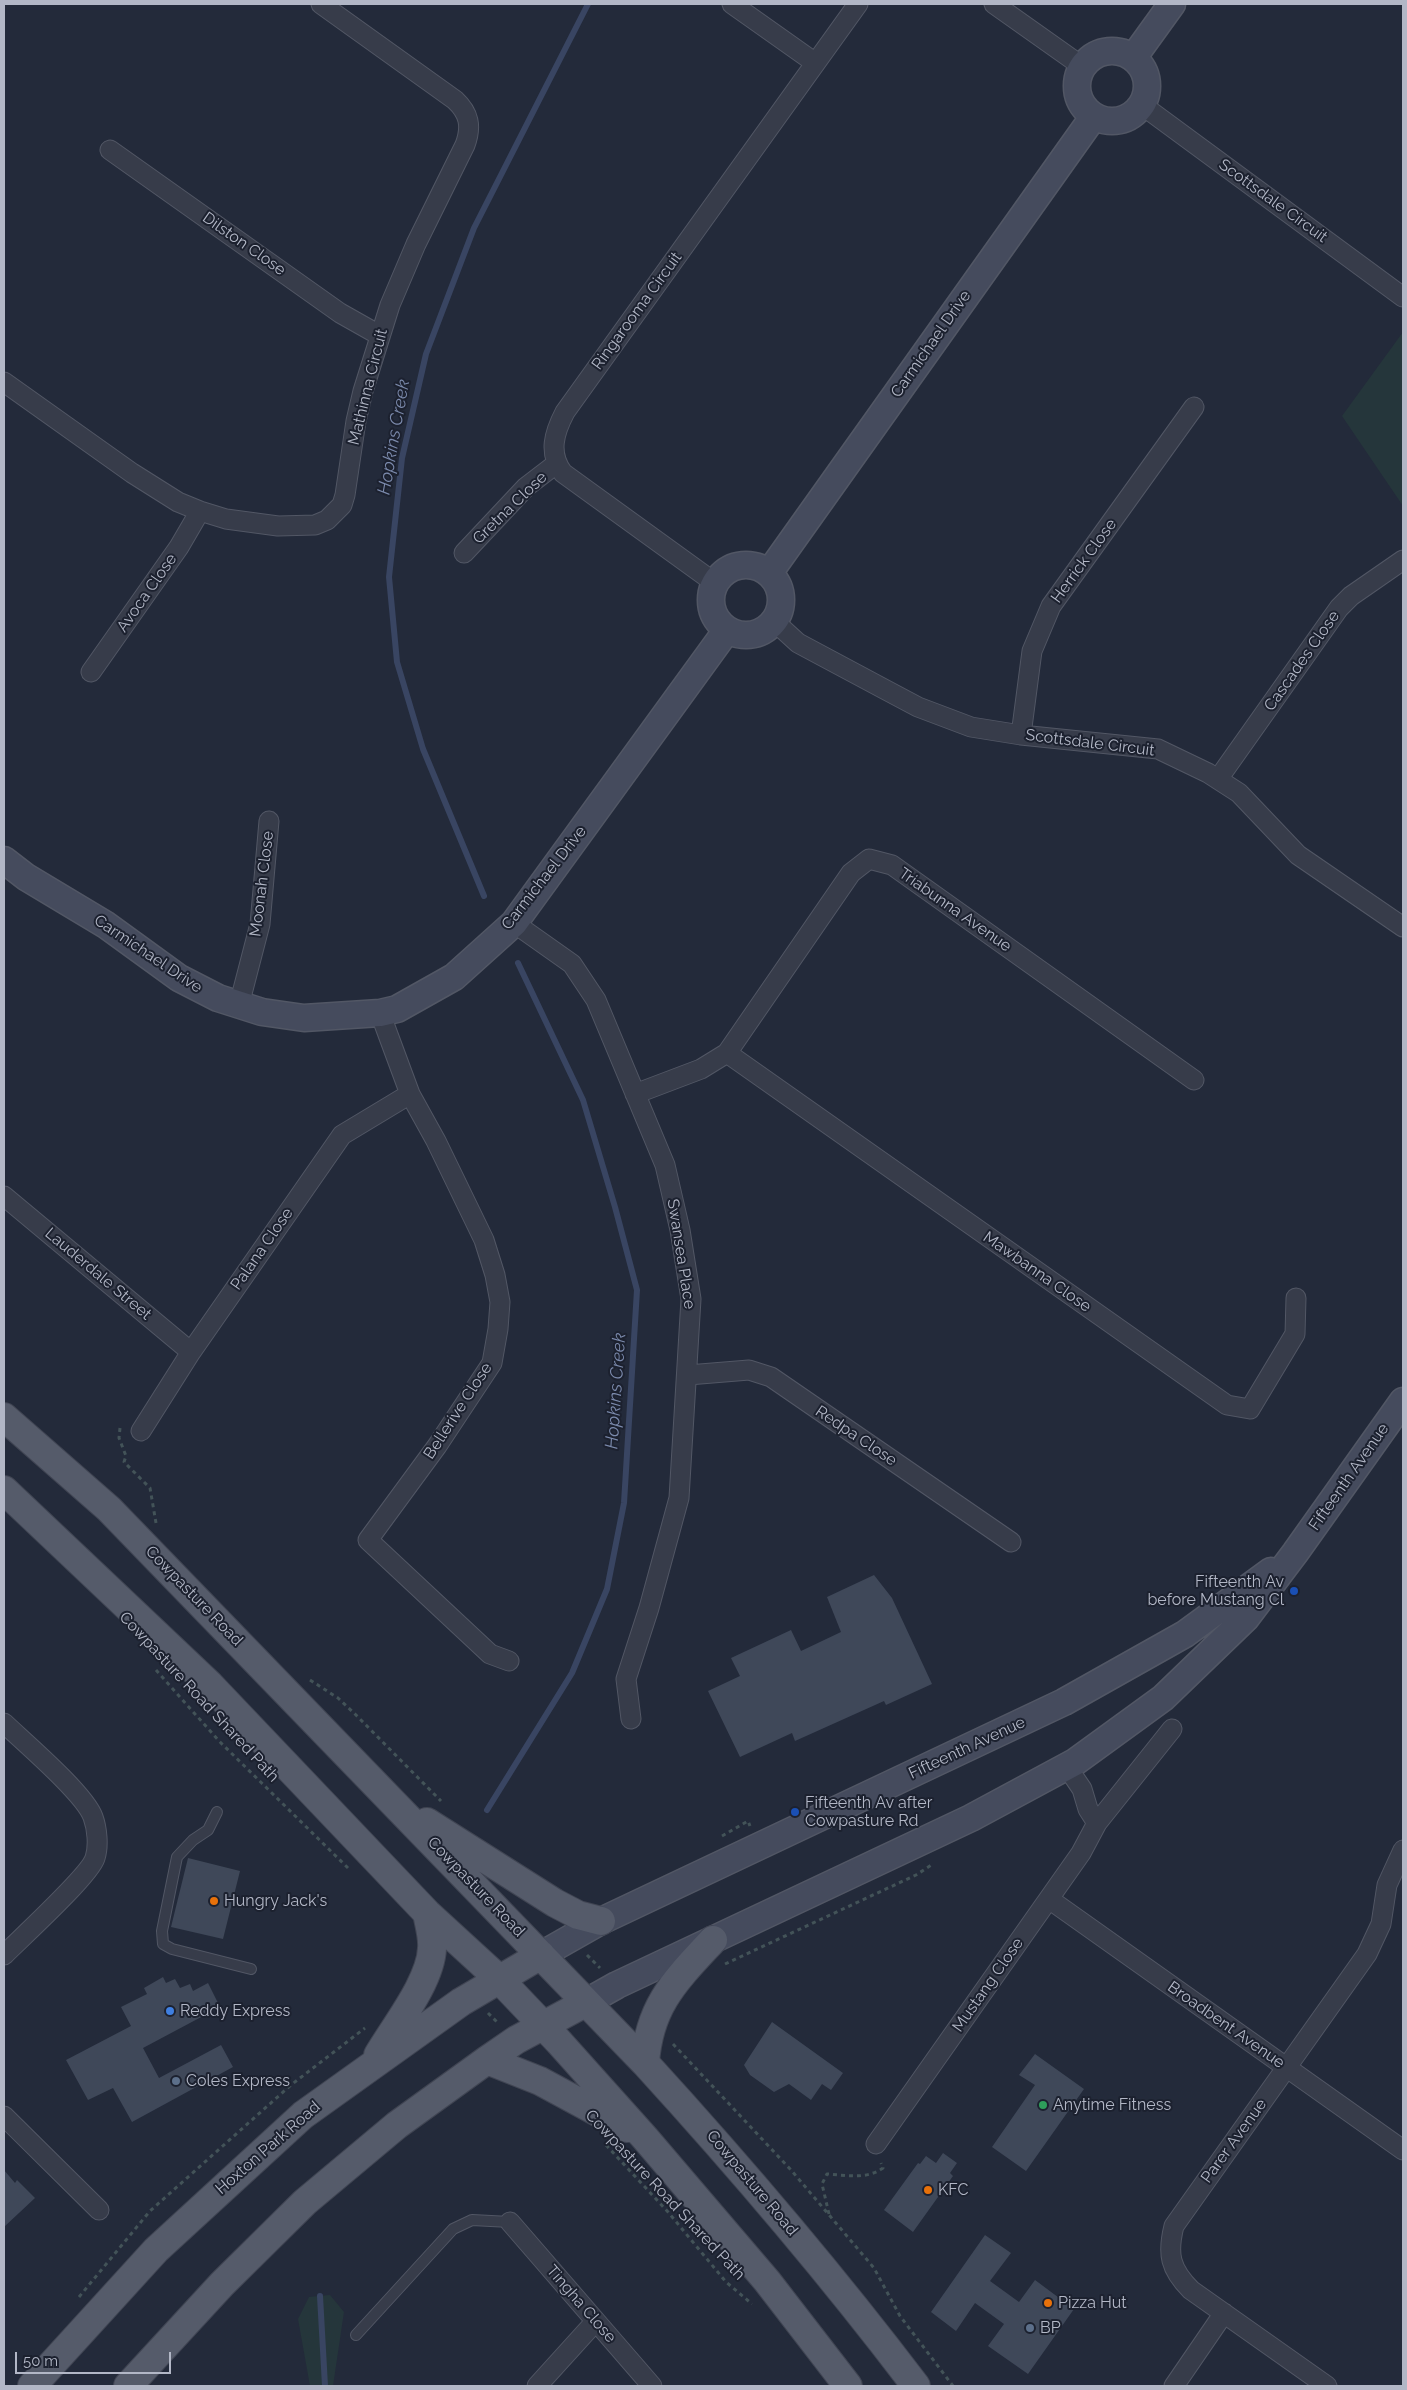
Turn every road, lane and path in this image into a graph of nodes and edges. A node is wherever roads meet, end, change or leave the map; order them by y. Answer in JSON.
{"nodes":[{"id":1,"x":320,"y":4,"type":"edge"},
{"id":2,"x":732,"y":4,"type":"edge"},
{"id":3,"x":858,"y":4,"type":"edge"},
{"id":4,"x":994,"y":4,"type":"edge"},
{"id":5,"x":1172,"y":4,"type":"edge"},
{"id":6,"x":1133,"y":58,"type":"junction"},
{"id":7,"x":814,"y":62,"type":"junction"},
{"id":8,"x":1083,"y":67,"type":"junction"},
{"id":9,"x":1142,"y":105,"type":"junction"},
{"id":10,"x":1094,"y":116,"type":"junction"},
{"id":11,"x":110,"y":150,"type":"dead end"},
{"id":12,"x":1403,"y":297,"type":"edge"},
{"id":13,"x":379,"y":335,"type":"junction"},
{"id":14,"x":4,"y":382,"type":"edge"},
{"id":15,"x":1194,"y":406,"type":"dead end"},
{"id":16,"x":556,"y":464,"type":"junction"},
{"id":17,"x":200,"y":511,"type":"junction"},
{"id":18,"x":464,"y":553,"type":"dead end"},
{"id":19,"x":1403,"y":560,"type":"edge"},
{"id":20,"x":769,"y":573,"type":"junction"},
{"id":21,"x":715,"y":583,"type":"junction"},
{"id":22,"x":775,"y":622,"type":"junction"},
{"id":23,"x":727,"y":630,"type":"junction"},
{"id":24,"x":91,"y":672,"type":"dead end"},
{"id":25,"x":1021,"y":735,"type":"junction"},
{"id":26,"x":1218,"y":779,"type":"junction"},
{"id":27,"x":269,"y":821,"type":"dead end"},
{"id":28,"x":4,"y":860,"type":"edge"},
{"id":29,"x":514,"y":922,"type":"junction"},
{"id":30,"x":1403,"y":927,"type":"edge"},
{"id":31,"x":239,"y":1005,"type":"junction"},
{"id":32,"x":380,"y":1014,"type":"junction"},
{"id":33,"x":727,"y":1053,"type":"junction"},
{"id":34,"x":1194,"y":1080,"type":"dead end"},
{"id":35,"x":410,"y":1094,"type":"junction"},
{"id":36,"x":636,"y":1094,"type":"junction"},
{"id":37,"x":4,"y":1196,"type":"edge"},
{"id":38,"x":1296,"y":1298,"type":"dead end"},
{"id":39,"x":191,"y":1352,"type":"junction"},
{"id":40,"x":688,"y":1375,"type":"junction"},
{"id":41,"x":1403,"y":1401,"type":"edge"},
{"id":42,"x":4,"y":1417,"type":"edge"},
{"id":43,"x":141,"y":1431,"type":"joint"},
{"id":44,"x":4,"y":1490,"type":"edge"},
{"id":45,"x":150,"y":1524,"type":"dead end"},
{"id":46,"x":1011,"y":1542,"type":"dead end"},
{"id":47,"x":1295,"y":1553,"type":"junction"},
{"id":48,"x":508,"y":1661,"type":"dead end"},
{"id":49,"x":156,"y":1669,"type":"dead end"},
{"id":50,"x":307,"y":1677,"type":"dead end"},
{"id":51,"x":631,"y":1719,"type":"dead end"},
{"id":52,"x":4,"y":1723,"type":"edge"},
{"id":53,"x":1172,"y":1729,"type":"dead end"},
{"id":54,"x":1066,"y":1767,"type":"junction"},
{"id":55,"x":386,"y":1795,"type":"junction"},
{"id":56,"x":447,"y":1808,"type":"dead end"},
{"id":57,"x":217,"y":1812,"type":"dead end"},
{"id":58,"x":1097,"y":1823,"type":"junction"},
{"id":59,"x":1403,"y":1850,"type":"edge"},
{"id":60,"x":350,"y":1869,"type":"dead end"},
{"id":61,"x":1049,"y":1900,"type":"junction"},
{"id":62,"x":428,"y":1913,"type":"junction"},
{"id":63,"x":601,"y":1921,"type":"junction"},
{"id":64,"x":713,"y":1940,"type":"junction"},
{"id":65,"x":4,"y":1955,"type":"edge"},
{"id":66,"x":541,"y":1955,"type":"junction"},
{"id":67,"x":251,"y":1969,"type":"dead end"},
{"id":68,"x":499,"y":1979,"type":"junction"},
{"id":69,"x":471,"y":1996,"type":"junction"},
{"id":70,"x":585,"y":2002,"type":"junction"},
{"id":71,"x":543,"y":2025,"type":"junction"},
{"id":72,"x":669,"y":2039,"type":"dead end"},
{"id":73,"x":516,"y":2040,"type":"junction"},
{"id":74,"x":487,"y":2060,"type":"junction"},
{"id":75,"x":645,"y":2062,"type":"junction"},
{"id":76,"x":372,"y":2065,"type":"junction"},
{"id":77,"x":1287,"y":2068,"type":"junction"},
{"id":78,"x":4,"y":2116,"type":"edge"},
{"id":79,"x":645,"y":2138,"type":"junction"},
{"id":80,"x":604,"y":2142,"type":"dead end"},
{"id":81,"x":876,"y":2144,"type":"joint"},
{"id":82,"x":1403,"y":2150,"type":"edge"},
{"id":83,"x":98,"y":2210,"type":"dead end"},
{"id":84,"x":829,"y":2215,"type":"junction"},
{"id":85,"x":510,"y":2222,"type":"joint"},
{"id":86,"x":756,"y":2307,"type":"dead end"},
{"id":87,"x":1224,"y":2313,"type":"junction"},
{"id":88,"x":595,"y":2322,"type":"junction"},
{"id":89,"x":356,"y":2335,"type":"dead end"},
{"id":90,"x":32,"y":2386,"type":"edge"},
{"id":91,"x":128,"y":2386,"type":"edge"},
{"id":92,"x":537,"y":2386,"type":"edge"},
{"id":93,"x":652,"y":2386,"type":"edge"},
{"id":94,"x":848,"y":2386,"type":"edge"},
{"id":95,"x":916,"y":2386,"type":"edge"},
{"id":96,"x":953,"y":2386,"type":"edge"},
{"id":97,"x":1174,"y":2386,"type":"edge"},
{"id":98,"x":1326,"y":2386,"type":"edge"}],
"edges":[{"from":1,"to":13,"type":"street","name":"Mathinna Circuit"},
{"from":2,"to":7,"type":"street"},
{"from":3,"to":7,"type":"street","name":"Ringarooma Circuit"},
{"from":4,"to":8,"type":"street"},
{"from":5,"to":6,"type":"street"},
{"from":6,"to":8,"type":"street"},
{"from":6,"to":9,"type":"street"},
{"from":7,"to":16,"type":"street","name":"Ringarooma Circuit"},
{"from":8,"to":10,"type":"street"},
{"from":9,"to":10,"type":"street"},
{"from":9,"to":12,"type":"street","name":"Scottsdale Circuit"},
{"from":10,"to":20,"type":"street","name":"Carmichael Drive"},
{"from":11,"to":13,"type":"street","name":"Dilston Close"},
{"from":13,"to":17,"type":"street","name":"Mathinna Circuit"},
{"from":14,"to":17,"type":"street","name":"Mathinna Circuit"},
{"from":15,"to":25,"type":"street","name":"Herrick Close"},
{"from":16,"to":18,"type":"street","name":"Gretna Close"},
{"from":16,"to":21,"type":"street"},
{"from":17,"to":24,"type":"street","name":"Avoca Close"},
{"from":19,"to":26,"type":"street","name":"Cascades Close"},
{"from":20,"to":21,"type":"street"},
{"from":20,"to":22,"type":"street"},
{"from":21,"to":23,"type":"street"},
{"from":22,"to":23,"type":"street"},
{"from":22,"to":25,"type":"street","name":"Scottsdale Circuit"},
{"from":23,"to":29,"type":"street","name":"Carmichael Drive"},
{"from":25,"to":26,"type":"street","name":"Scottsdale Circuit"},
{"from":26,"to":30,"type":"street","name":"Scottsdale Circuit"},
{"from":27,"to":31,"type":"street","name":"Moonah Close"},
{"from":28,"to":31,"type":"street","name":"Carmichael Drive"},
{"from":29,"to":32,"type":"street","name":"Carmichael Drive"},
{"from":29,"to":36,"type":"street","name":"Swansea Place"},
{"from":31,"to":32,"type":"street","name":"Carmichael Drive"},
{"from":32,"to":35,"type":"street","name":"Bellerive Close"},
{"from":33,"to":34,"type":"street","name":"Triabunna Avenue"},
{"from":33,"to":36,"type":"street","name":"Triabunna Avenue"},
{"from":33,"to":38,"type":"street","name":"Mawbanna Close"},
{"from":35,"to":39,"type":"street","name":"Palana Close"},
{"from":35,"to":48,"type":"street","name":"Bellerive Close"},
{"from":36,"to":40,"type":"street","name":"Swansea Place"},
{"from":37,"to":39,"type":"street","name":"Lauderdale Street"},
{"from":39,"to":43,"type":"street","name":"Palana Close"},
{"from":40,"to":46,"type":"street","name":"Redpa Close"},
{"from":40,"to":51,"type":"street","name":"Swansea Place"},
{"from":41,"to":47,"type":"street","name":"Fifteenth Avenue"},
{"from":42,"to":55,"type":"main road","name":"Cowpasture Road"},
{"from":43,"to":45,"type":"path"},
{"from":44,"to":62,"type":"main road"},
{"from":47,"to":54,"type":"street","name":"Fifteenth Avenue"},
{"from":47,"to":63,"type":"street","name":"Fifteenth Avenue"},
{"from":49,"to":60,"type":"path","name":"Cowpasture Road Shared Path"},
{"from":50,"to":56,"type":"path"},
{"from":52,"to":65,"type":"street"},
{"from":53,"to":58,"type":"street","name":"Mustang Close"},
{"from":54,"to":58,"type":"street"},
{"from":54,"to":64,"type":"street","name":"Fifteenth Avenue"},
{"from":55,"to":63,"type":"main road"},
{"from":55,"to":66,"type":"main road","name":"Cowpasture Road"},
{"from":57,"to":67,"type":"lane"},
{"from":58,"to":61,"type":"street","name":"Mustang Close"},
{"from":59,"to":77,"type":"street","name":"Parer Avenue"},
{"from":61,"to":77,"type":"street","name":"Broadbent Avenue"},
{"from":61,"to":81,"type":"street","name":"Mustang Close"},
{"from":62,"to":68,"type":"main road"},
{"from":62,"to":76,"type":"main road"},
{"from":63,"to":66,"type":"street","name":"Fifteenth Avenue"},
{"from":64,"to":70,"type":"street","name":"Fifteenth Avenue"},
{"from":64,"to":75,"type":"main road"},
{"from":66,"to":68,"type":"main road","name":"Hoxton Park Road"},
{"from":66,"to":70,"type":"main road","name":"Cowpasture Road"},
{"from":68,"to":69,"type":"main road","name":"Hoxton Park Road"},
{"from":68,"to":71,"type":"main road"},
{"from":69,"to":73,"type":"path"},
{"from":69,"to":76,"type":"main road","name":"Hoxton Park Road"},
{"from":70,"to":71,"type":"main road"},
{"from":70,"to":75,"type":"main road","name":"Cowpasture Road"},
{"from":71,"to":73,"type":"main road"},
{"from":71,"to":79,"type":"main road"},
{"from":72,"to":84,"type":"path"},
{"from":73,"to":74,"type":"main road"},
{"from":74,"to":79,"type":"main road"},
{"from":74,"to":91,"type":"main road"},
{"from":75,"to":95,"type":"main road","name":"Cowpasture Road"},
{"from":76,"to":90,"type":"main road","name":"Hoxton Park Road"},
{"from":77,"to":82,"type":"street","name":"Broadbent Avenue"},
{"from":77,"to":87,"type":"street","name":"Parer Avenue"},
{"from":78,"to":83,"type":"street"},
{"from":79,"to":94,"type":"main road"},
{"from":80,"to":86,"type":"path","name":"Cowpasture Road Shared Path"},
{"from":81,"to":84,"type":"path"},
{"from":84,"to":96,"type":"path"},
{"from":85,"to":88,"type":"street","name":"Tingha Close"},
{"from":85,"to":89,"type":"lane"},
{"from":87,"to":97,"type":"street"},
{"from":87,"to":98,"type":"street","name":"Parer Avenue"},
{"from":88,"to":92,"type":"street"},
{"from":88,"to":93,"type":"street","name":"Tingha Close"}]}
